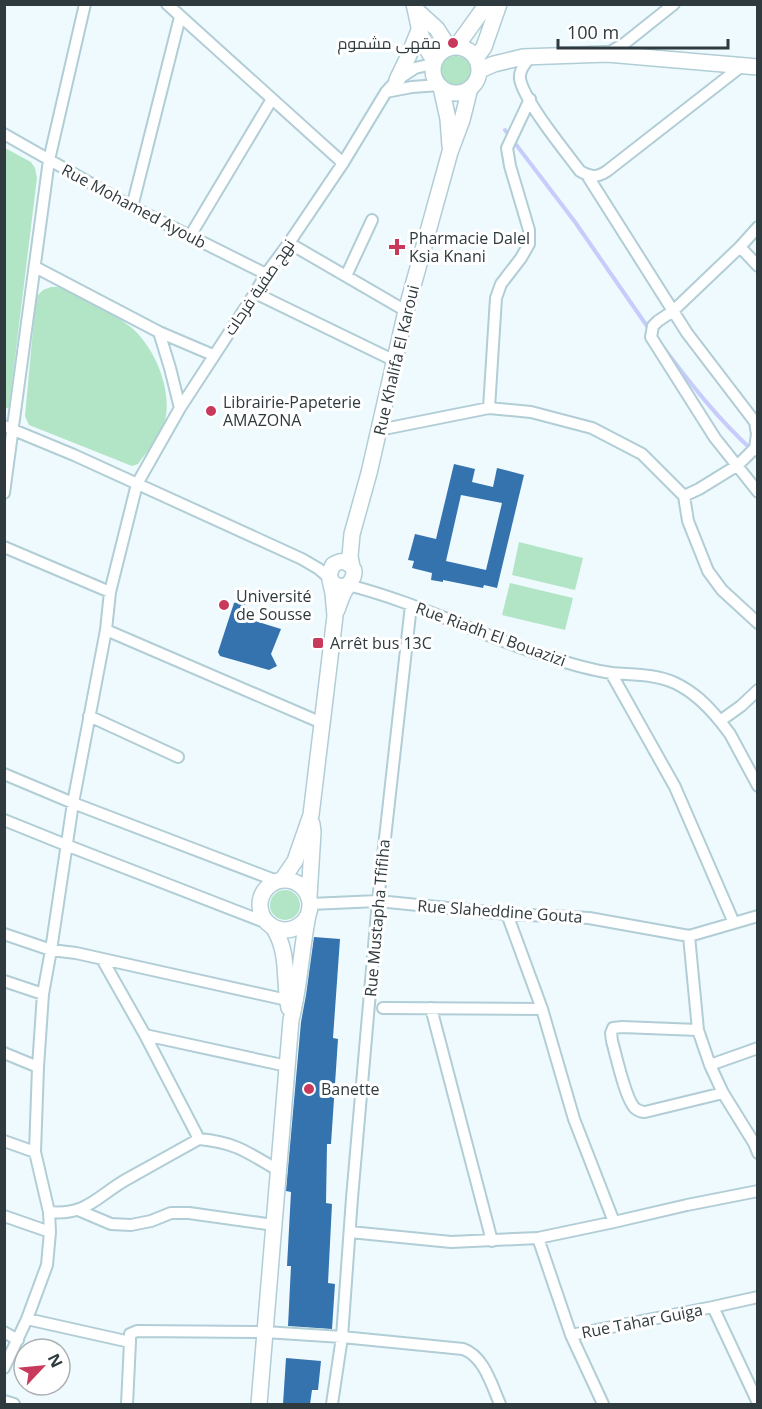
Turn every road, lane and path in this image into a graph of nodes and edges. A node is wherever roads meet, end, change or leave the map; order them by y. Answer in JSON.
{"nodes":[{"id":1,"x":85,"y":4,"type":"edge"},
{"id":2,"x":167,"y":4,"type":"edge"},
{"id":3,"x":487,"y":4,"type":"edge"},
{"id":4,"x":499,"y":4,"type":"edge"},
{"id":5,"x":674,"y":4,"type":"edge"},
{"id":6,"x":414,"y":7,"type":"edge"},
{"id":7,"x":180,"y":17,"type":"junction"},
{"id":8,"x":419,"y":30,"type":"junction"},
{"id":9,"x":453,"y":47,"type":"junction"},
{"id":10,"x":607,"y":54,"type":"junction"},
{"id":11,"x":526,"y":57,"type":"junction"},
{"id":12,"x":434,"y":63,"type":"junction"},
{"id":13,"x":478,"y":63,"type":"junction"},
{"id":14,"x":750,"y":66,"type":"edge"},
{"id":15,"x":397,"y":80,"type":"junction"},
{"id":16,"x":440,"y":86,"type":"junction"},
{"id":17,"x":470,"y":88,"type":"junction"},
{"id":18,"x":386,"y":92,"type":"junction"},
{"id":19,"x":272,"y":99,"type":"junction"},
{"id":20,"x":530,"y":99,"type":"junction"},
{"id":21,"x":4,"y":134,"type":"edge"},
{"id":22,"x":450,"y":152,"type":"junction"},
{"id":23,"x":49,"y":160,"type":"junction"},
{"id":24,"x":343,"y":163,"type":"junction"},
{"id":25,"x":587,"y":175,"type":"junction"},
{"id":26,"x":132,"y":207,"type":"junction"},
{"id":27,"x":372,"y":220,"type":"dead end"},
{"id":28,"x":758,"y":227,"type":"edge"},
{"id":29,"x":190,"y":236,"type":"junction"},
{"id":30,"x":289,"y":243,"type":"junction"},
{"id":31,"x":740,"y":247,"type":"junction"},
{"id":32,"x":758,"y":266,"type":"edge"},
{"id":33,"x":34,"y":267,"type":"junction"},
{"id":34,"x":266,"y":274,"type":"junction"},
{"id":35,"x":346,"y":276,"type":"junction"},
{"id":36,"x":255,"y":293,"type":"junction"},
{"id":37,"x":673,"y":311,"type":"junction"},
{"id":38,"x":406,"y":312,"type":"junction"},
{"id":39,"x":159,"y":332,"type":"junction"},
{"id":40,"x":213,"y":355,"type":"junction"},
{"id":41,"x":395,"y":361,"type":"junction"},
{"id":42,"x":180,"y":408,"type":"junction"},
{"id":43,"x":489,"y":408,"type":"junction"},
{"id":44,"x":9,"y":428,"type":"edge"},
{"id":45,"x":380,"y":430,"type":"junction"},
{"id":46,"x":756,"y":450,"type":"edge"},
{"id":47,"x":738,"y":465,"type":"junction"},
{"id":48,"x":137,"y":484,"type":"junction"},
{"id":49,"x":758,"y":492,"type":"edge"},
{"id":50,"x":4,"y":493,"type":"edge"},
{"id":51,"x":684,"y":496,"type":"junction"},
{"id":52,"x":352,"y":534,"type":"junction"},
{"id":53,"x":4,"y":547,"type":"edge"},
{"id":54,"x":353,"y":569,"type":"junction"},
{"id":55,"x":331,"y":574,"type":"junction"},
{"id":56,"x":348,"y":585,"type":"junction"},
{"id":57,"x":110,"y":592,"type":"junction"},
{"id":58,"x":378,"y":593,"type":"junction"},
{"id":59,"x":411,"y":604,"type":"junction"},
{"id":60,"x":335,"y":616,"type":"junction"},
{"id":61,"x":758,"y":623,"type":"edge"},
{"id":62,"x":106,"y":630,"type":"junction"},
{"id":63,"x":611,"y":673,"type":"junction"},
{"id":64,"x":758,"y":690,"type":"edge"},
{"id":65,"x":89,"y":716,"type":"junction"},
{"id":66,"x":720,"y":721,"type":"junction"},
{"id":67,"x":322,"y":723,"type":"junction"},
{"id":68,"x":178,"y":757,"type":"dead end"},
{"id":69,"x":4,"y":774,"type":"edge"},
{"id":70,"x":758,"y":786,"type":"edge"},
{"id":71,"x":73,"y":803,"type":"junction"},
{"id":72,"x":311,"y":815,"type":"junction"},
{"id":73,"x":4,"y":820,"type":"edge"},
{"id":74,"x":66,"y":845,"type":"junction"},
{"id":75,"x":280,"y":880,"type":"junction"},
{"id":76,"x":378,"y":901,"type":"junction"},
{"id":77,"x":309,"y":905,"type":"junction"},
{"id":78,"x":507,"y":914,"type":"junction"},
{"id":79,"x":758,"y":916,"type":"edge"},
{"id":80,"x":734,"y":924,"type":"junction"},
{"id":81,"x":270,"y":925,"type":"junction"},
{"id":82,"x":4,"y":934,"type":"edge"},
{"id":83,"x":689,"y":936,"type":"junction"},
{"id":84,"x":51,"y":950,"type":"junction"},
{"id":85,"x":102,"y":959,"type":"junction"},
{"id":86,"x":4,"y":981,"type":"edge"},
{"id":87,"x":43,"y":994,"type":"junction"},
{"id":88,"x":287,"y":1000,"type":"junction"},
{"id":89,"x":383,"y":1008,"type":"dead end"},
{"id":90,"x":431,"y":1008,"type":"junction"},
{"id":91,"x":542,"y":1010,"type":"junction"},
{"id":92,"x":291,"y":1020,"type":"junction"},
{"id":93,"x":698,"y":1030,"type":"junction"},
{"id":94,"x":145,"y":1035,"type":"junction"},
{"id":95,"x":758,"y":1048,"type":"edge"},
{"id":96,"x":4,"y":1053,"type":"edge"},
{"id":97,"x":710,"y":1065,"type":"junction"},
{"id":98,"x":287,"y":1066,"type":"junction"},
{"id":99,"x":38,"y":1067,"type":"junction"},
{"id":100,"x":723,"y":1093,"type":"junction"},
{"id":101,"x":199,"y":1139,"type":"junction"},
{"id":102,"x":4,"y":1141,"type":"edge"},
{"id":103,"x":756,"y":1145,"type":"edge"},
{"id":104,"x":35,"y":1152,"type":"junction"},
{"id":105,"x":279,"y":1172,"type":"junction"},
{"id":106,"x":758,"y":1191,"type":"edge"},
{"id":107,"x":78,"y":1210,"type":"junction"},
{"id":108,"x":50,"y":1212,"type":"junction"},
{"id":109,"x":4,"y":1216,"type":"edge"},
{"id":110,"x":614,"y":1222,"type":"junction"},
{"id":111,"x":274,"y":1225,"type":"junction"},
{"id":112,"x":51,"y":1232,"type":"junction"},
{"id":113,"x":350,"y":1232,"type":"junction"},
{"id":114,"x":538,"y":1238,"type":"junction"},
{"id":115,"x":492,"y":1241,"type":"junction"},
{"id":116,"x":758,"y":1297,"type":"edge"},
{"id":117,"x":713,"y":1307,"type":"junction"},
{"id":118,"x":27,"y":1319,"type":"junction"},
{"id":119,"x":265,"y":1332,"type":"junction"},
{"id":120,"x":571,"y":1335,"type":"junction"},
{"id":121,"x":342,"y":1336,"type":"junction"},
{"id":122,"x":19,"y":1337,"type":"edge"},
{"id":123,"x":130,"y":1342,"type":"junction"},
{"id":124,"x":12,"y":1352,"type":"edge"},
{"id":125,"x":4,"y":1368,"type":"edge"},
{"id":126,"x":4,"y":1401,"type":"edge"},
{"id":127,"x":758,"y":1403,"type":"edge"},
{"id":128,"x":14,"y":1404,"type":"edge"},
{"id":129,"x":127,"y":1404,"type":"edge"},
{"id":130,"x":259,"y":1404,"type":"edge"},
{"id":131,"x":332,"y":1404,"type":"edge"},
{"id":132,"x":500,"y":1404,"type":"edge"},
{"id":133,"x":603,"y":1404,"type":"edge"}],
"edges":[{"from":1,"to":23,"type":"street"},
{"from":2,"to":7,"type":"street"},
{"from":3,"to":9,"type":"main road"},
{"from":4,"to":13,"type":"main road"},
{"from":5,"to":10,"type":"street"},
{"from":6,"to":8,"type":"main road"},
{"from":6,"to":9,"type":"main road"},
{"from":7,"to":19,"type":"street"},
{"from":7,"to":26,"type":"street"},
{"from":8,"to":12,"type":"main road"},
{"from":8,"to":15,"type":"main road"},
{"from":9,"to":12,"type":"main road"},
{"from":9,"to":13,"type":"main road"},
{"from":10,"to":11,"type":"main road"},
{"from":10,"to":14,"type":"main road"},
{"from":11,"to":13,"type":"main road"},
{"from":11,"to":20,"type":"street"},
{"from":12,"to":15,"type":"street","name":"نهج صفية فرحات"},
{"from":12,"to":16,"type":"main road"},
{"from":13,"to":17,"type":"main road"},
{"from":14,"to":25,"type":"street"},
{"from":15,"to":18,"type":"street","name":"نهج صفية فرحات"},
{"from":16,"to":17,"type":"main road"},
{"from":16,"to":18,"type":"street"},
{"from":16,"to":22,"type":"main road","name":"Rue Khalifa El Karoui"},
{"from":17,"to":22,"type":"main road","name":"Rue Khalifa El Karoui"},
{"from":18,"to":24,"type":"street","name":"نهج صفية فرحات"},
{"from":19,"to":24,"type":"street"},
{"from":19,"to":29,"type":"street"},
{"from":20,"to":25,"type":"street"},
{"from":20,"to":43,"type":"street"},
{"from":21,"to":23,"type":"street","name":"Rue Mohamed Ayoub"},
{"from":22,"to":38,"type":"main road","name":"Rue Khalifa El Karoui"},
{"from":23,"to":26,"type":"street","name":"Rue Mohamed Ayoub"},
{"from":23,"to":33,"type":"street"},
{"from":24,"to":30,"type":"street","name":"نهج صفية فرحات"},
{"from":25,"to":37,"type":"street"},
{"from":26,"to":29,"type":"street","name":"Rue Mohamed Ayoub"},
{"from":27,"to":35,"type":"street"},
{"from":28,"to":31,"type":"street"},
{"from":29,"to":34,"type":"street","name":"Rue Mohamed Ayoub"},
{"from":30,"to":34,"type":"street","name":"نهج صفية فرحات"},
{"from":30,"to":35,"type":"street"},
{"from":31,"to":32,"type":"street"},
{"from":31,"to":37,"type":"street"},
{"from":33,"to":39,"type":"street"},
{"from":33,"to":44,"type":"street"},
{"from":34,"to":36,"type":"street","name":"نهج صفية فرحات"},
{"from":35,"to":38,"type":"street"},
{"from":36,"to":40,"type":"street","name":"نهج صفية فرحات"},
{"from":36,"to":41,"type":"street"},
{"from":37,"to":46,"type":"street"},
{"from":37,"to":47,"type":"street"},
{"from":38,"to":41,"type":"main road","name":"Rue Khalifa El Karoui"},
{"from":39,"to":40,"type":"street"},
{"from":39,"to":42,"type":"street"},
{"from":40,"to":42,"type":"street","name":"نهج صفية فرحات"},
{"from":41,"to":45,"type":"main road","name":"Rue Khalifa El Karoui"},
{"from":42,"to":48,"type":"street","name":"نهج صفية فرحات"},
{"from":43,"to":45,"type":"street"},
{"from":43,"to":51,"type":"street"},
{"from":44,"to":48,"type":"street"},
{"from":44,"to":50,"type":"street"},
{"from":45,"to":52,"type":"main road","name":"Rue Khalifa El Karoui"},
{"from":46,"to":47,"type":"street"},
{"from":47,"to":49,"type":"street"},
{"from":47,"to":51,"type":"street"},
{"from":48,"to":55,"type":"street"},
{"from":48,"to":57,"type":"street","name":"نهج صفية فرحات"},
{"from":51,"to":61,"type":"street"},
{"from":52,"to":54,"type":"main road","name":"Rue Khalifa El Karoui"},
{"from":52,"to":55,"type":"main road","name":"Rue Khalifa El Karoui"},
{"from":53,"to":57,"type":"street"},
{"from":54,"to":55,"type":"main road"},
{"from":54,"to":56,"type":"main road"},
{"from":54,"to":58,"type":"street","name":"Rue Riadh El Bouazizi"},
{"from":55,"to":56,"type":"main road"},
{"from":55,"to":60,"type":"main road"},
{"from":56,"to":58,"type":"street","name":"Rue Riadh El Bouazizi"},
{"from":56,"to":60,"type":"main road"},
{"from":57,"to":62,"type":"street","name":"نهج صفية فرحات"},
{"from":58,"to":59,"type":"street","name":"Rue Riadh El Bouazizi"},
{"from":59,"to":63,"type":"street","name":"Rue Riadh El Bouazizi"},
{"from":59,"to":76,"type":"street","name":"Rue Mustapha Tfifiha"},
{"from":60,"to":67,"type":"main road"},
{"from":62,"to":65,"type":"street","name":"نهج صفية فرحات"},
{"from":62,"to":67,"type":"street"},
{"from":63,"to":66,"type":"street","name":"Rue Riadh El Bouazizi"},
{"from":63,"to":80,"type":"street"},
{"from":64,"to":66,"type":"street"},
{"from":65,"to":68,"type":"street"},
{"from":65,"to":71,"type":"street","name":"نهج صفية فرحات"},
{"from":66,"to":70,"type":"street","name":"Rue Riadh El Bouazizi"},
{"from":67,"to":72,"type":"main road"},
{"from":69,"to":71,"type":"street"},
{"from":71,"to":74,"type":"street","name":"نهج صفية فرحات"},
{"from":71,"to":75,"type":"street"},
{"from":72,"to":75,"type":"main road"},
{"from":72,"to":77,"type":"main road"},
{"from":73,"to":74,"type":"street"},
{"from":74,"to":81,"type":"street"},
{"from":74,"to":84,"type":"street","name":"نهج صفية فرحات"},
{"from":75,"to":77,"type":"main road"},
{"from":75,"to":81,"type":"main road"},
{"from":76,"to":77,"type":"street","name":"Rue Slaheddine Gouta"},
{"from":76,"to":78,"type":"street","name":"Rue Slaheddine Gouta"},
{"from":76,"to":113,"type":"street","name":"Rue Mustapha Tfifiha"},
{"from":77,"to":81,"type":"main road"},
{"from":77,"to":92,"type":"main road"},
{"from":78,"to":83,"type":"street","name":"Rue Slaheddine Gouta"},
{"from":78,"to":91,"type":"street"},
{"from":79,"to":80,"type":"street"},
{"from":80,"to":83,"type":"street"},
{"from":81,"to":88,"type":"main road"},
{"from":82,"to":84,"type":"street"},
{"from":83,"to":93,"type":"street"},
{"from":84,"to":85,"type":"street"},
{"from":84,"to":87,"type":"street","name":"نهج صفية فرحات"},
{"from":85,"to":88,"type":"street"},
{"from":85,"to":94,"type":"street"},
{"from":86,"to":87,"type":"street"},
{"from":87,"to":99,"type":"street","name":"نهج صفية فرحات"},
{"from":88,"to":92,"type":"main road"},
{"from":89,"to":90,"type":"street"},
{"from":90,"to":91,"type":"street"},
{"from":90,"to":115,"type":"street"},
{"from":91,"to":110,"type":"street"},
{"from":92,"to":98,"type":"main road"},
{"from":93,"to":97,"type":"street"},
{"from":93,"to":100,"type":"street"},
{"from":94,"to":98,"type":"street"},
{"from":94,"to":101,"type":"street"},
{"from":95,"to":97,"type":"street"},
{"from":96,"to":99,"type":"street"},
{"from":97,"to":100,"type":"street"},
{"from":98,"to":105,"type":"main road"},
{"from":99,"to":104,"type":"street","name":"نهج صفية فرحات"},
{"from":100,"to":103,"type":"street"},
{"from":101,"to":105,"type":"street"},
{"from":101,"to":107,"type":"street"},
{"from":102,"to":104,"type":"street"},
{"from":104,"to":108,"type":"street","name":"نهج صفية فرحات"},
{"from":105,"to":111,"type":"main road"},
{"from":106,"to":110,"type":"street"},
{"from":107,"to":108,"type":"street"},
{"from":107,"to":111,"type":"street"},
{"from":108,"to":112,"type":"street","name":"نهج صفية فرحات"},
{"from":109,"to":112,"type":"street"},
{"from":110,"to":114,"type":"street"},
{"from":111,"to":119,"type":"main road"},
{"from":112,"to":118,"type":"street","name":"نهج صفية فرحات"},
{"from":113,"to":115,"type":"street"},
{"from":113,"to":121,"type":"street","name":"Rue Mustapha Tfifiha"},
{"from":114,"to":115,"type":"street"},
{"from":114,"to":120,"type":"street"},
{"from":116,"to":117,"type":"street","name":"Rue Tahar Guiga"},
{"from":117,"to":120,"type":"street","name":"Rue Tahar Guiga"},
{"from":117,"to":127,"type":"street"},
{"from":118,"to":122,"type":"street","name":"نهج صفية فرحات"},
{"from":118,"to":123,"type":"street"},
{"from":119,"to":121,"type":"street"},
{"from":119,"to":123,"type":"street"},
{"from":119,"to":130,"type":"main road"},
{"from":120,"to":133,"type":"street"},
{"from":121,"to":131,"type":"street","name":"Rue Mustapha Tfifiha"},
{"from":121,"to":132,"type":"street"},
{"from":123,"to":129,"type":"street"},
{"from":124,"to":125,"type":"street","name":"نهج صفية فرحات"},
{"from":126,"to":128,"type":"street"}]}
